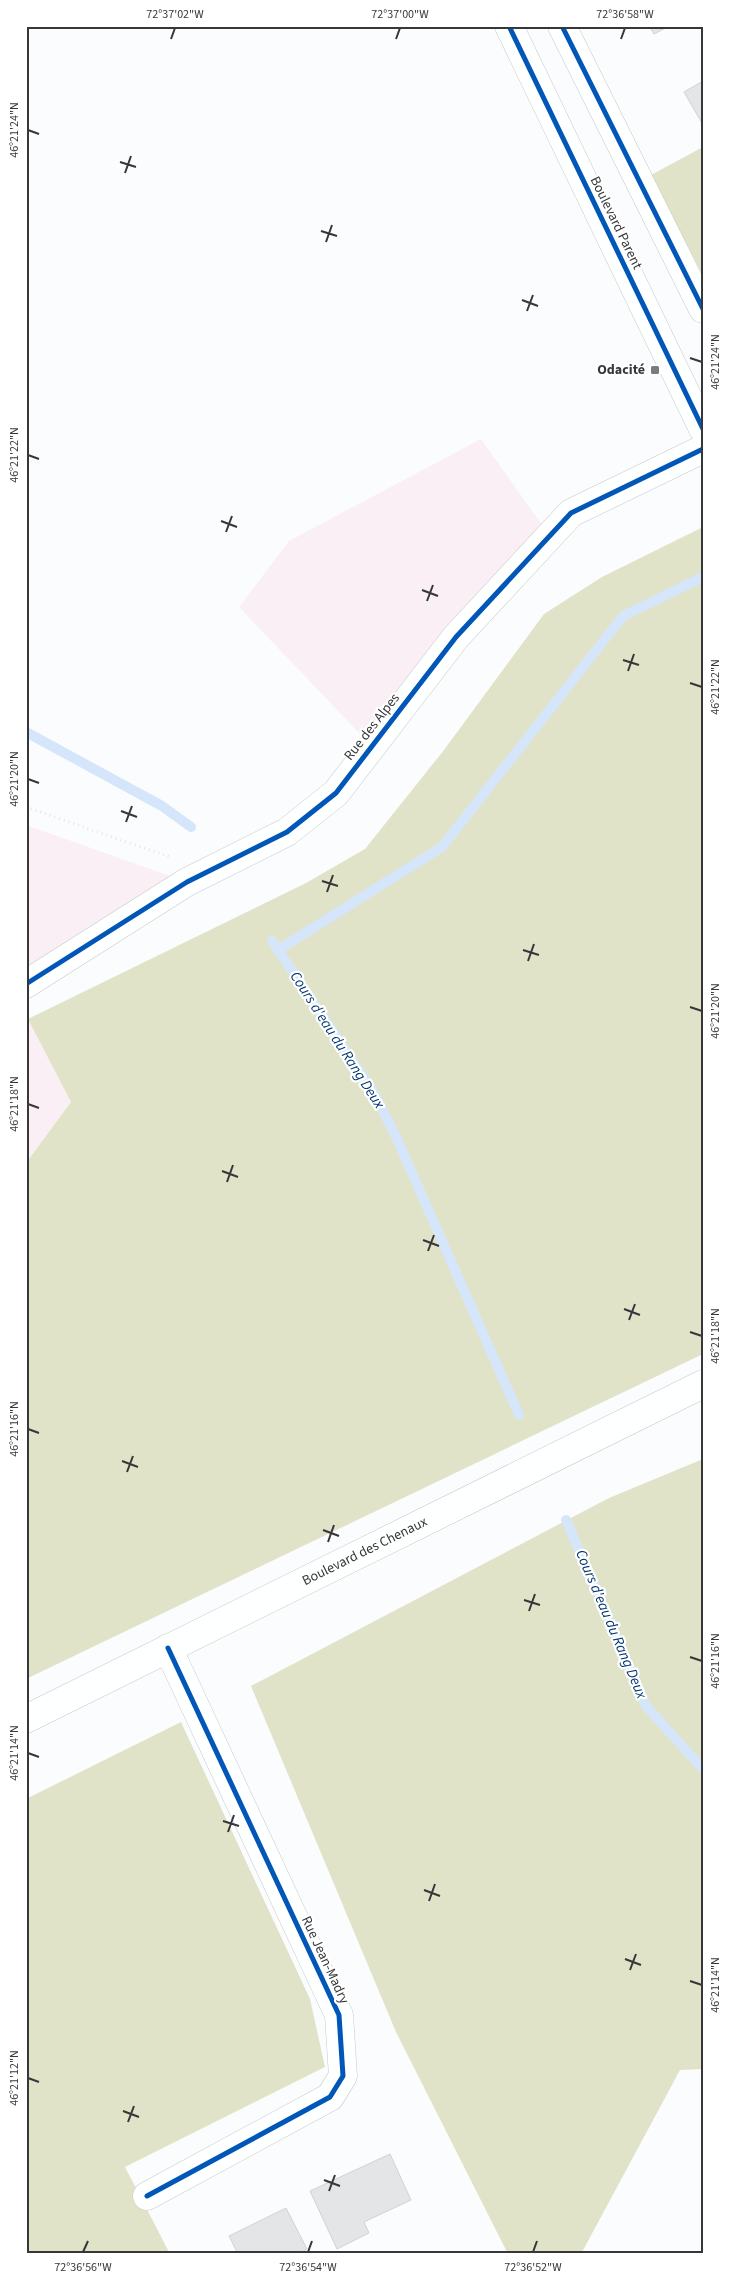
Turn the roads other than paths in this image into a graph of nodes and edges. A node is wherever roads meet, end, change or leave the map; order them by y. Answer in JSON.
{"nodes":[{"id":1,"x":509,"y":26,"type":"edge"},
{"id":2,"x":562,"y":26,"type":"edge"},
{"id":3,"x":703,"y":309,"type":"edge"},
{"id":4,"x":703,"y":429,"type":"edge"},
{"id":5,"x":703,"y":449,"type":"edge"},
{"id":6,"x":26,"y":984,"type":"edge"},
{"id":7,"x":703,"y":1384,"type":"edge"},
{"id":8,"x":168,"y":1648,"type":"junction"},
{"id":9,"x":26,"y":1719,"type":"edge"},
{"id":10,"x":147,"y":2196,"type":"dead end"}],
"edges":[{"from":1,"to":4,"type":"street","name":"Boulevard Parent"},
{"from":2,"to":3,"type":"street"},
{"from":5,"to":6,"type":"street","name":"Rue des Alpes"},
{"from":7,"to":8,"type":"street","name":"Boulevard des Chenaux"},
{"from":8,"to":9,"type":"street","name":"Boulevard des Chenaux"},
{"from":8,"to":10,"type":"street","name":"Rue Jean-Madry"}]}
